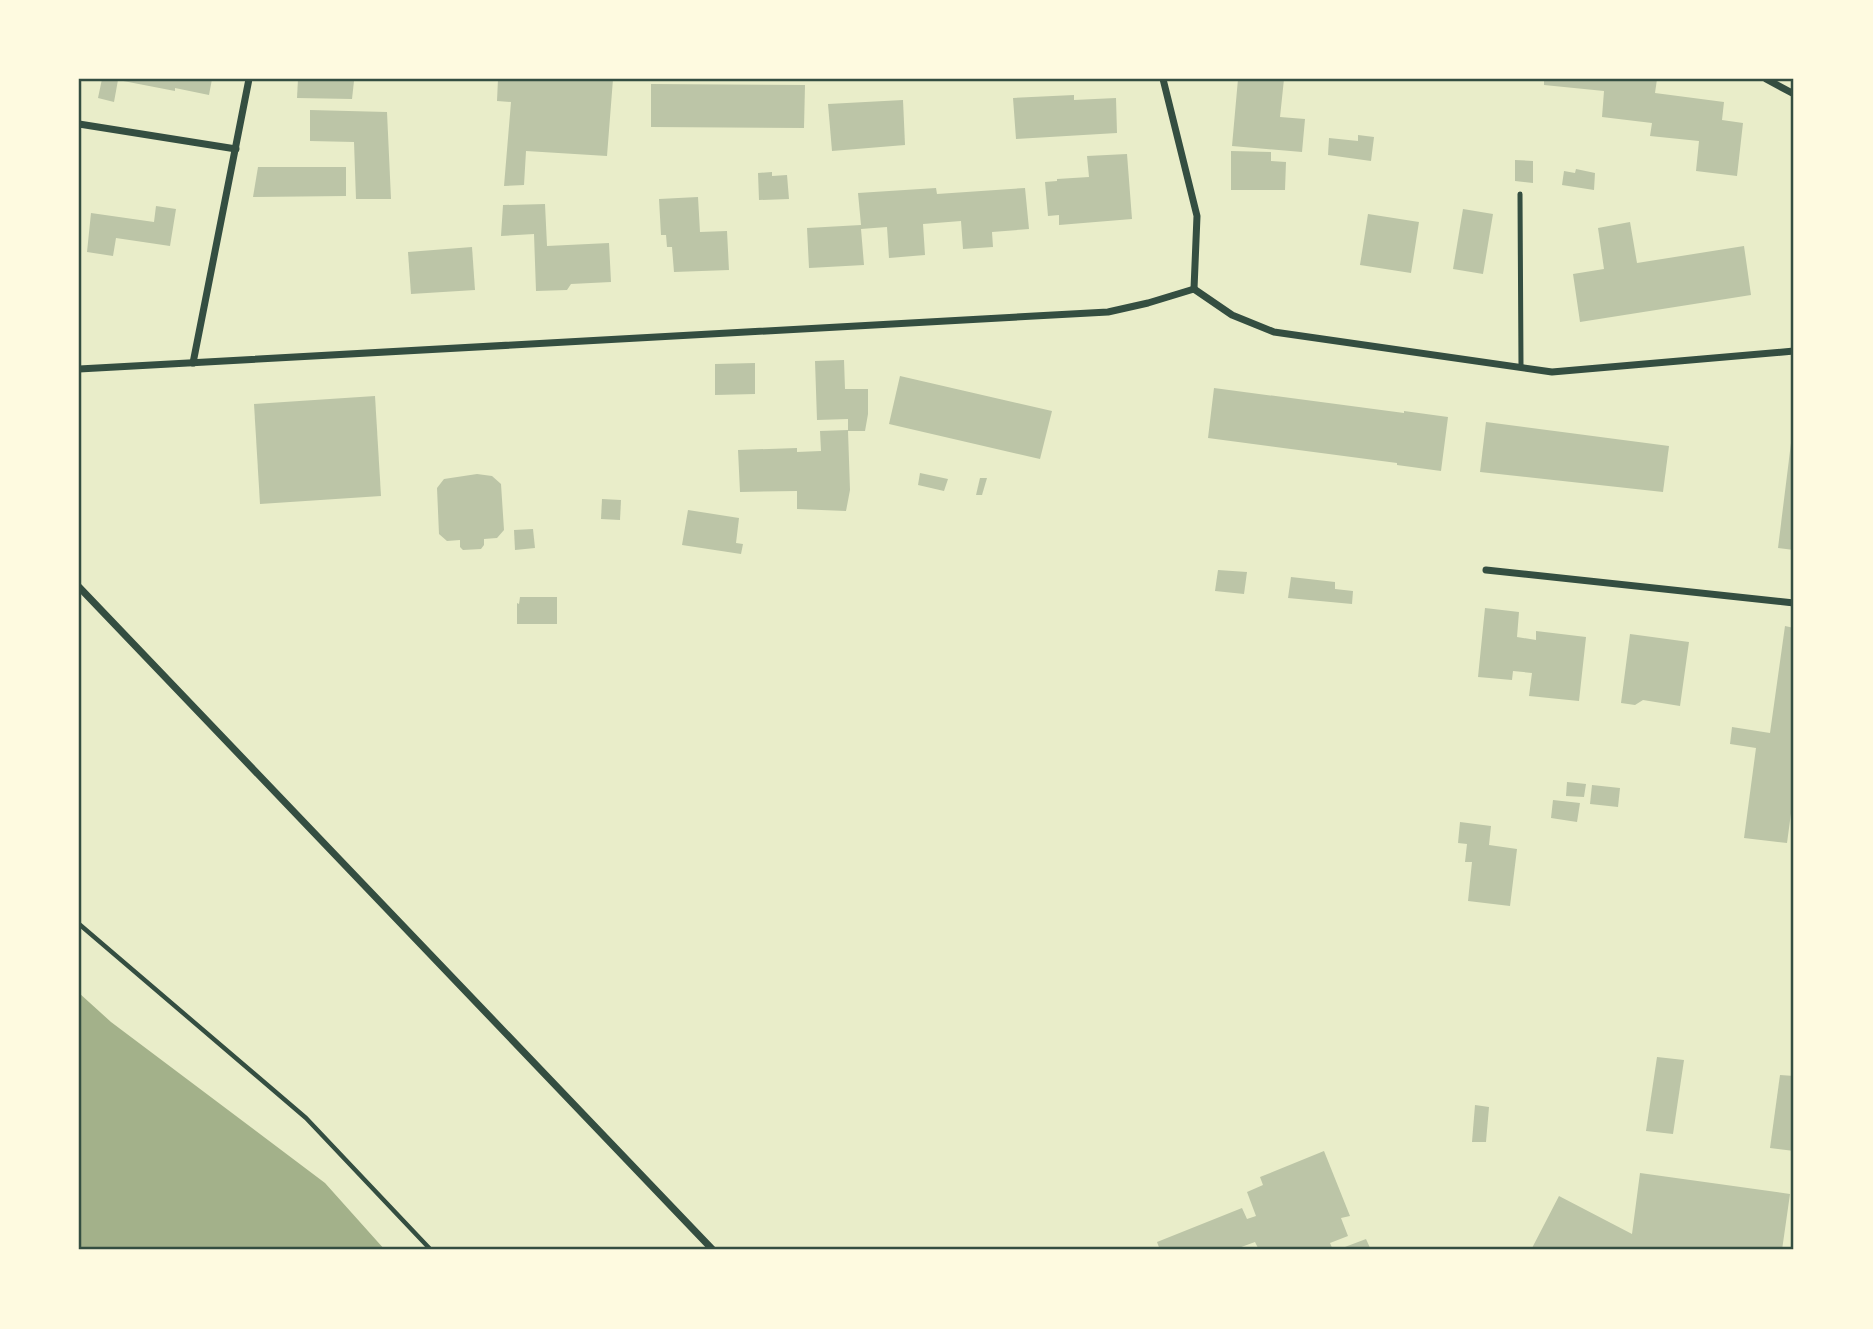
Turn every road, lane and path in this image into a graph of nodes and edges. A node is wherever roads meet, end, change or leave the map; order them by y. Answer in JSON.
{"nodes":[{"id":1,"x":249,"y":79,"type":"edge"},
{"id":2,"x":1163,"y":79,"type":"edge"},
{"id":3,"x":1766,"y":79,"type":"edge"},
{"id":4,"x":1794,"y":94,"type":"edge"},
{"id":5,"x":79,"y":124,"type":"edge"},
{"id":6,"x":236,"y":149,"type":"junction"},
{"id":7,"x":1520,"y":194,"type":"dead end"},
{"id":8,"x":1194,"y":289,"type":"junction"},
{"id":9,"x":1794,"y":351,"type":"edge"},
{"id":10,"x":192,"y":363,"type":"junction"},
{"id":11,"x":1521,"y":367,"type":"junction"},
{"id":12,"x":79,"y":369,"type":"edge"},
{"id":13,"x":1486,"y":570,"type":"dead end"},
{"id":14,"x":79,"y":587,"type":"edge"},
{"id":15,"x":1794,"y":603,"type":"edge"},
{"id":16,"x":79,"y":924,"type":"edge"},
{"id":17,"x":431,"y":1250,"type":"edge"},
{"id":18,"x":713,"y":1250,"type":"edge"}],
"edges":[{"from":1,"to":6,"type":"street"},
{"from":2,"to":8,"type":"street"},
{"from":3,"to":4,"type":"street"},
{"from":5,"to":6,"type":"street"},
{"from":6,"to":10,"type":"street"},
{"from":7,"to":11,"type":"lane"},
{"from":8,"to":10,"type":"street"},
{"from":8,"to":11,"type":"street"},
{"from":9,"to":11,"type":"street"},
{"from":10,"to":12,"type":"street"},
{"from":13,"to":15,"type":"street"},
{"from":14,"to":18,"type":"street"},
{"from":16,"to":17,"type":"path"}]}
